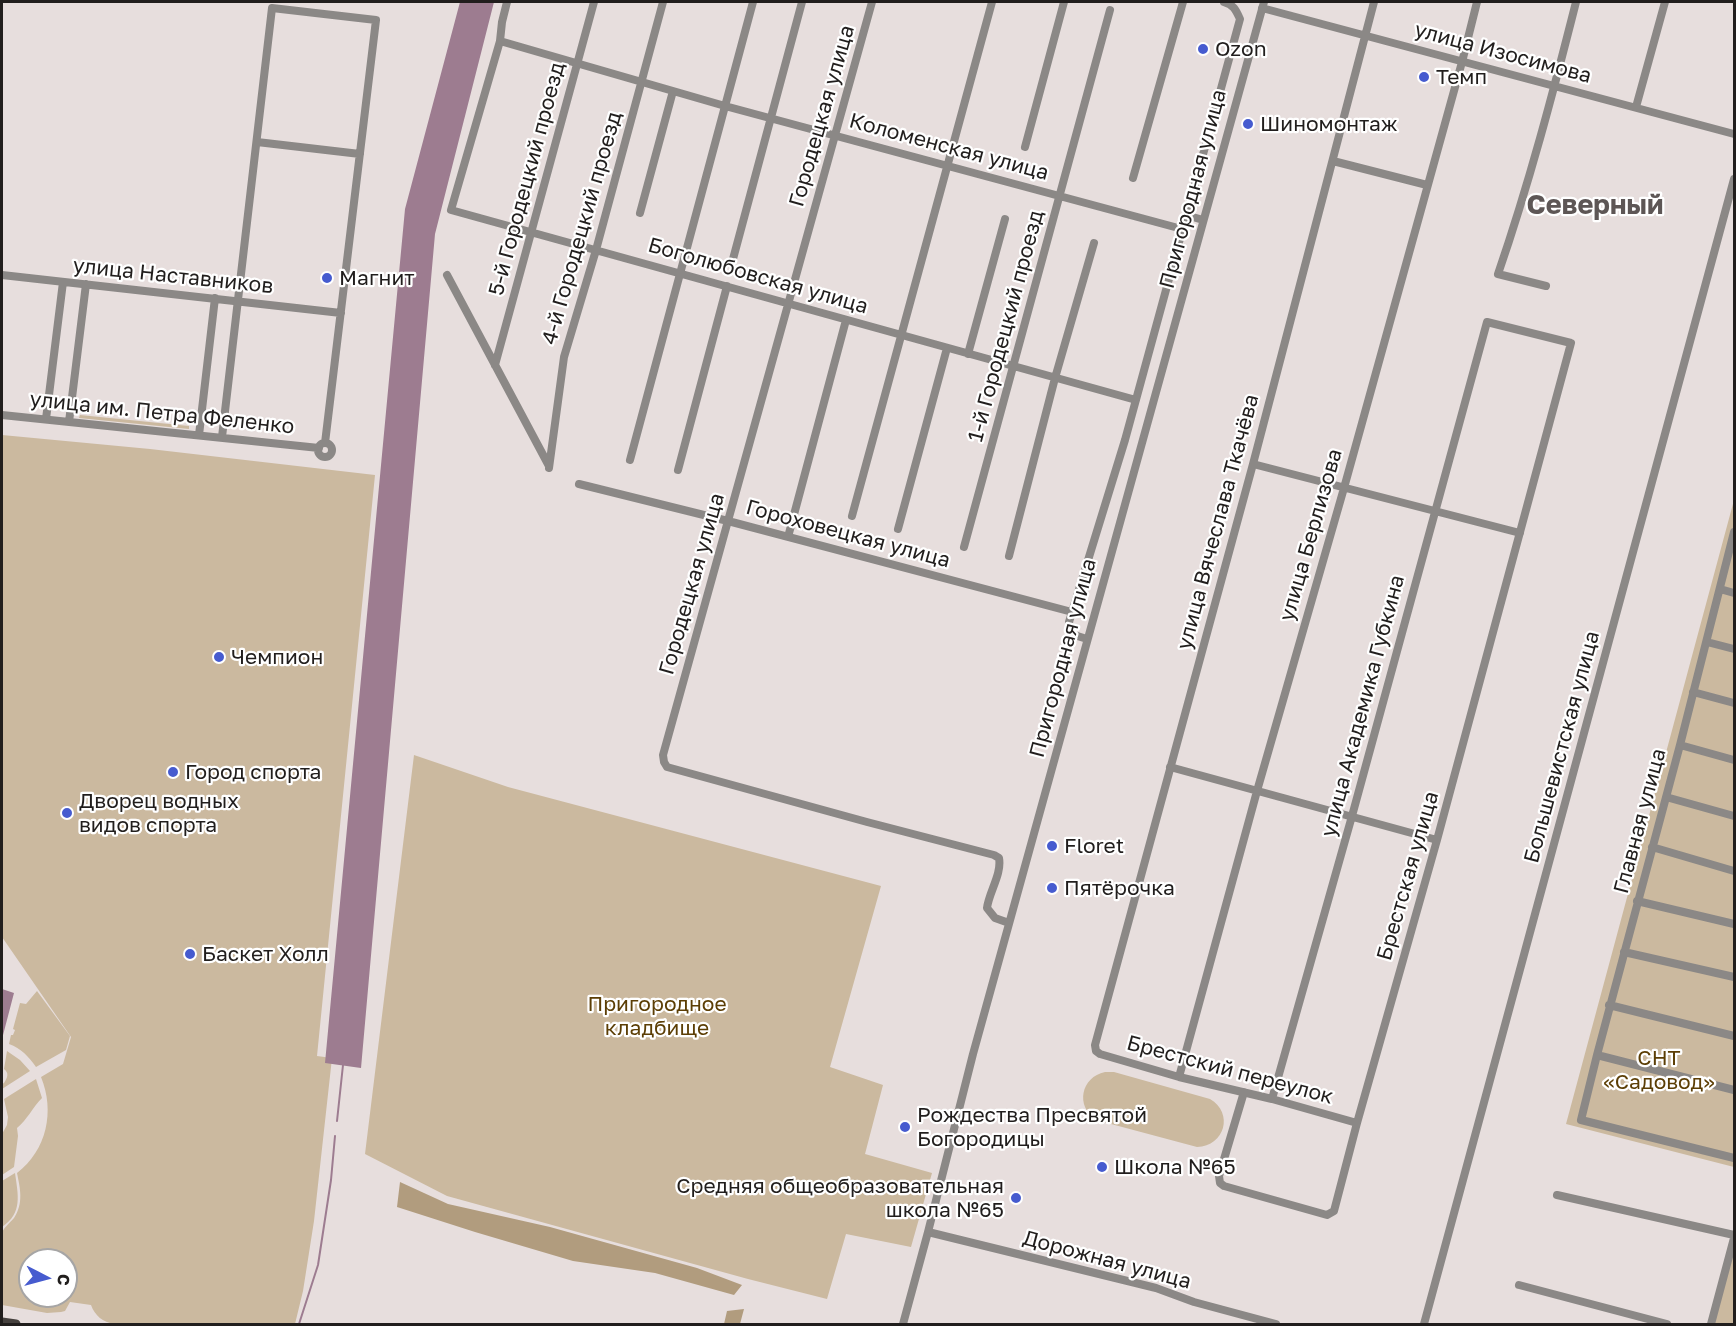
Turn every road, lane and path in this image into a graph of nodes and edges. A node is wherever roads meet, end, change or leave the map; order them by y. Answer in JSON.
{"nodes":[{"id":1,"x":507,"y":2,"type":"edge"},
{"id":2,"x":594,"y":2,"type":"edge"},
{"id":3,"x":663,"y":2,"type":"edge"},
{"id":4,"x":753,"y":2,"type":"edge"},
{"id":5,"x":802,"y":2,"type":"edge"},
{"id":6,"x":873,"y":2,"type":"edge"},
{"id":7,"x":992,"y":2,"type":"edge"},
{"id":8,"x":1064,"y":2,"type":"edge"},
{"id":9,"x":1184,"y":2,"type":"edge"},
{"id":10,"x":1224,"y":2,"type":"edge"},
{"id":11,"x":1374,"y":2,"type":"edge"},
{"id":12,"x":1477,"y":2,"type":"edge"},
{"id":13,"x":1576,"y":2,"type":"edge"},
{"id":14,"x":1665,"y":2,"type":"edge"},
{"id":15,"x":1263,"y":5,"type":"edge"},
{"id":16,"x":1110,"y":10,"type":"dead end"},
{"id":17,"x":1365,"y":35,"type":"junction"},
{"id":18,"x":500,"y":41,"type":"junction"},
{"id":19,"x":1462,"y":62,"type":"junction"},
{"id":20,"x":578,"y":63,"type":"junction"},
{"id":21,"x":641,"y":82,"type":"junction"},
{"id":22,"x":1555,"y":86,"type":"junction"},
{"id":23,"x":673,"y":91,"type":"junction"},
{"id":24,"x":725,"y":106,"type":"junction"},
{"id":25,"x":1636,"y":107,"type":"junction"},
{"id":26,"x":770,"y":118,"type":"junction"},
{"id":27,"x":1734,"y":134,"type":"edge"},
{"id":28,"x":834,"y":135,"type":"junction"},
{"id":29,"x":257,"y":142,"type":"junction"},
{"id":30,"x":1024,"y":147,"type":"dead end"},
{"id":31,"x":360,"y":154,"type":"junction"},
{"id":32,"x":1333,"y":161,"type":"junction"},
{"id":33,"x":949,"y":166,"type":"junction"},
{"id":34,"x":1133,"y":178,"type":"dead end"},
{"id":35,"x":1734,"y":179,"type":"edge"},
{"id":36,"x":1426,"y":185,"type":"junction"},
{"id":37,"x":1060,"y":196,"type":"junction"},
{"id":38,"x":640,"y":213,"type":"dead end"},
{"id":39,"x":1186,"y":215,"type":"junction"},
{"id":40,"x":1005,"y":219,"type":"dead end"},
{"id":41,"x":1203,"y":220,"type":"junction"},
{"id":42,"x":1182,"y":229,"type":"junction"},
{"id":43,"x":530,"y":232,"type":"junction"},
{"id":44,"x":1094,"y":243,"type":"dead end"},
{"id":45,"x":596,"y":250,"type":"junction"},
{"id":46,"x":733,"y":259,"type":"dead end"},
{"id":47,"x":680,"y":273,"type":"junction"},
{"id":48,"x":2,"y":274,"type":"edge"},
{"id":49,"x":447,"y":275,"type":"dead end"},
{"id":50,"x":63,"y":282,"type":"junction"},
{"id":51,"x":86,"y":284,"type":"junction"},
{"id":52,"x":727,"y":286,"type":"junction"},
{"id":53,"x":1546,"y":286,"type":"dead end"},
{"id":54,"x":215,"y":298,"type":"junction"},
{"id":55,"x":238,"y":300,"type":"junction"},
{"id":56,"x":788,"y":303,"type":"junction"},
{"id":57,"x":341,"y":313,"type":"junction"},
{"id":58,"x":846,"y":320,"type":"junction"},
{"id":59,"x":901,"y":335,"type":"junction"},
{"id":60,"x":1571,"y":343,"type":"joint"},
{"id":61,"x":947,"y":348,"type":"junction"},
{"id":62,"x":968,"y":354,"type":"junction"},
{"id":63,"x":495,"y":365,"type":"junction"},
{"id":64,"x":1014,"y":367,"type":"junction"},
{"id":65,"x":1056,"y":378,"type":"junction"},
{"id":66,"x":1136,"y":400,"type":"junction"},
{"id":67,"x":2,"y":415,"type":"edge"},
{"id":68,"x":46,"y":419,"type":"junction"},
{"id":69,"x":69,"y":422,"type":"junction"},
{"id":70,"x":199,"y":435,"type":"junction"},
{"id":71,"x":222,"y":437,"type":"junction"},
{"id":72,"x":1125,"y":440,"type":"junction"},
{"id":73,"x":1141,"y":445,"type":"junction"},
{"id":74,"x":630,"y":460,"type":"dead end"},
{"id":75,"x":1253,"y":464,"type":"junction"},
{"id":76,"x":678,"y":470,"type":"dead end"},
{"id":77,"x":579,"y":484,"type":"dead end"},
{"id":78,"x":1344,"y":488,"type":"junction"},
{"id":79,"x":1435,"y":511,"type":"junction"},
{"id":80,"x":852,"y":516,"type":"dead end"},
{"id":81,"x":728,"y":521,"type":"junction"},
{"id":82,"x":897,"y":529,"type":"dead end"},
{"id":83,"x":1520,"y":533,"type":"junction"},
{"id":84,"x":788,"y":537,"type":"junction"},
{"id":85,"x":1734,"y":538,"type":"edge"},
{"id":86,"x":964,"y":547,"type":"dead end"},
{"id":87,"x":1009,"y":556,"type":"dead end"},
{"id":88,"x":1719,"y":589,"type":"junction"},
{"id":89,"x":1734,"y":593,"type":"edge"},
{"id":90,"x":1072,"y":612,"type":"junction"},
{"id":91,"x":1087,"y":639,"type":"junction"},
{"id":92,"x":1707,"y":642,"type":"junction"},
{"id":93,"x":1734,"y":649,"type":"edge"},
{"id":94,"x":1693,"y":692,"type":"junction"},
{"id":95,"x":1734,"y":703,"type":"edge"},
{"id":96,"x":1680,"y":745,"type":"junction"},
{"id":97,"x":1734,"y":760,"type":"edge"},
{"id":98,"x":1170,"y":767,"type":"junction"},
{"id":99,"x":1257,"y":792,"type":"junction"},
{"id":100,"x":1666,"y":797,"type":"junction"},
{"id":101,"x":1352,"y":816,"type":"junction"},
{"id":102,"x":1734,"y":816,"type":"edge"},
{"id":103,"x":1437,"y":840,"type":"junction"},
{"id":104,"x":1652,"y":847,"type":"junction"},
{"id":105,"x":1734,"y":871,"type":"edge"},
{"id":106,"x":1637,"y":901,"type":"junction"},
{"id":107,"x":1009,"y":923,"type":"junction"},
{"id":108,"x":1734,"y":924,"type":"edge"},
{"id":109,"x":1624,"y":952,"type":"junction"},
{"id":110,"x":1734,"y":977,"type":"edge"},
{"id":111,"x":1610,"y":1005,"type":"junction"},
{"id":112,"x":1734,"y":1036,"type":"edge"},
{"id":113,"x":1096,"y":1050,"type":"joint"},
{"id":114,"x":1597,"y":1054,"type":"junction"},
{"id":115,"x":1179,"y":1077,"type":"junction"},
{"id":116,"x":1734,"y":1090,"type":"edge"},
{"id":117,"x":1244,"y":1092,"type":"junction"},
{"id":118,"x":1272,"y":1098,"type":"junction"},
{"id":119,"x":1357,"y":1123,"type":"junction"},
{"id":120,"x":1734,"y":1158,"type":"edge"},
{"id":121,"x":1557,"y":1195,"type":"dead end"},
{"id":122,"x":928,"y":1232,"type":"junction"},
{"id":123,"x":1734,"y":1236,"type":"edge"},
{"id":124,"x":1519,"y":1285,"type":"dead end"},
{"id":125,"x":2,"y":1322,"type":"edge"},
{"id":126,"x":16,"y":1324,"type":"edge"},
{"id":127,"x":903,"y":1324,"type":"edge"},
{"id":128,"x":1276,"y":1324,"type":"edge"},
{"id":129,"x":1424,"y":1324,"type":"edge"},
{"id":130,"x":1667,"y":1324,"type":"edge"},
{"id":131,"x":1711,"y":1324,"type":"edge"}],
"edges":[{"from":1,"to":18,"type":"street"},
{"from":2,"to":20,"type":"street","name":"5-й Городецкий проезд"},
{"from":3,"to":21,"type":"street","name":"4-й Городецкий проезд"},
{"from":4,"to":24,"type":"street"},
{"from":5,"to":26,"type":"street"},
{"from":6,"to":28,"type":"street","name":"Городецкая улица"},
{"from":7,"to":33,"type":"street"},
{"from":8,"to":30,"type":"street"},
{"from":9,"to":34,"type":"street"},
{"from":10,"to":39,"type":"street"},
{"from":11,"to":17,"type":"street","name":"улица Вячеслава Ткачёва"},
{"from":12,"to":19,"type":"street","name":"улица Берлизова"},
{"from":13,"to":22,"type":"street"},
{"from":14,"to":25,"type":"street"},
{"from":15,"to":17,"type":"street","name":"улица Изосимова"},
{"from":15,"to":41,"type":"street","name":"Пригородная улица"},
{"from":16,"to":37,"type":"street","name":"1-й Городецкий проезд"},
{"from":17,"to":19,"type":"street","name":"улица Изосимова"},
{"from":17,"to":32,"type":"street","name":"улица Вячеслава Ткачёва"},
{"from":18,"to":20,"type":"street","name":"Коломенская улица"},
{"from":18,"to":43,"type":"street","name":"Боголюбовская улица"},
{"from":19,"to":22,"type":"street","name":"улица Изосимова"},
{"from":19,"to":36,"type":"street","name":"улица Берлизова"},
{"from":20,"to":21,"type":"street","name":"Коломенская улица"},
{"from":20,"to":43,"type":"street","name":"5-й Городецкий проезд"},
{"from":21,"to":23,"type":"street","name":"Коломенская улица"},
{"from":21,"to":45,"type":"street","name":"4-й Городецкий проезд"},
{"from":22,"to":25,"type":"street","name":"улица Изосимова"},
{"from":22,"to":53,"type":"street"},
{"from":23,"to":24,"type":"street","name":"Коломенская улица"},
{"from":23,"to":38,"type":"street"},
{"from":24,"to":26,"type":"street","name":"Коломенская улица"},
{"from":24,"to":47,"type":"street"},
{"from":25,"to":27,"type":"street","name":"улица Изосимова"},
{"from":26,"to":28,"type":"street","name":"Коломенская улица"},
{"from":26,"to":46,"type":"street"},
{"from":28,"to":33,"type":"street","name":"Коломенская улица"},
{"from":28,"to":56,"type":"street","name":"Городецкая улица"},
{"from":29,"to":31,"type":"street"},
{"from":29,"to":31,"type":"street"},
{"from":29,"to":55,"type":"street"},
{"from":31,"to":57,"type":"street"},
{"from":32,"to":36,"type":"street"},
{"from":32,"to":75,"type":"street","name":"улица Вячеслава Ткачёва"},
{"from":33,"to":37,"type":"street","name":"Коломенская улица"},
{"from":33,"to":59,"type":"street"},
{"from":35,"to":129,"type":"street","name":"Большевистская улица"},
{"from":36,"to":78,"type":"street","name":"улица Берлизова"},
{"from":37,"to":42,"type":"street","name":"Коломенская улица"},
{"from":37,"to":64,"type":"street","name":"1-й Городецкий проезд"},
{"from":39,"to":41,"type":"street"},
{"from":39,"to":42,"type":"street"},
{"from":40,"to":62,"type":"street"},
{"from":41,"to":73,"type":"street","name":"Пригородная улица"},
{"from":42,"to":66,"type":"street"},
{"from":43,"to":45,"type":"street","name":"Боголюбовская улица"},
{"from":43,"to":63,"type":"street","name":"5-й Городецкий проезд"},
{"from":44,"to":65,"type":"street"},
{"from":45,"to":47,"type":"street","name":"Боголюбовская улица"},
{"from":45,"to":63,"type":"street","name":"4-й Городецкий проезд"},
{"from":47,"to":52,"type":"street","name":"Боголюбовская улица"},
{"from":47,"to":74,"type":"street"},
{"from":48,"to":50,"type":"street","name":"улица Наставников"},
{"from":49,"to":63,"type":"street"},
{"from":50,"to":51,"type":"street","name":"улица Наставников"},
{"from":50,"to":68,"type":"street"},
{"from":51,"to":54,"type":"street","name":"улица Наставников"},
{"from":51,"to":69,"type":"street"},
{"from":52,"to":56,"type":"street","name":"Боголюбовская улица"},
{"from":52,"to":76,"type":"street"},
{"from":54,"to":55,"type":"street","name":"улица Наставников"},
{"from":54,"to":70,"type":"street"},
{"from":55,"to":57,"type":"street","name":"улица Наставников"},
{"from":55,"to":71,"type":"street"},
{"from":56,"to":58,"type":"street","name":"Боголюбовская улица"},
{"from":56,"to":81,"type":"street","name":"Городецкая улица"},
{"from":57,"to":71,"type":"street","name":"улица им. Петра Феленко"},
{"from":58,"to":59,"type":"street","name":"Боголюбовская улица"},
{"from":58,"to":84,"type":"street"},
{"from":59,"to":61,"type":"street","name":"Боголюбовская улица"},
{"from":59,"to":80,"type":"street"},
{"from":60,"to":79,"type":"street","name":"улица Академика Губкина"},
{"from":60,"to":83,"type":"street","name":"Брестская улица"},
{"from":61,"to":62,"type":"street","name":"Боголюбовская улица"},
{"from":61,"to":82,"type":"street"},
{"from":62,"to":64,"type":"street","name":"Боголюбовская улица"},
{"from":64,"to":65,"type":"street","name":"Боголюбовская улица"},
{"from":64,"to":86,"type":"street","name":"1-й Городецкий проезд"},
{"from":65,"to":66,"type":"street","name":"Боголюбовская улица"},
{"from":65,"to":87,"type":"street"},
{"from":66,"to":72,"type":"street"},
{"from":67,"to":68,"type":"street","name":"улица им. Петра Феленко"},
{"from":68,"to":69,"type":"street","name":"улица им. Петра Феленко"},
{"from":69,"to":70,"type":"street","name":"улица им. Петра Феленко"},
{"from":70,"to":71,"type":"street","name":"улица им. Петра Феленко"},
{"from":72,"to":73,"type":"street"},
{"from":72,"to":90,"type":"street"},
{"from":73,"to":91,"type":"street","name":"Пригородная улица"},
{"from":75,"to":78,"type":"street"},
{"from":75,"to":98,"type":"street","name":"улица Вячеслава Ткачёва"},
{"from":77,"to":81,"type":"street","name":"Гороховецкая улица"},
{"from":78,"to":79,"type":"street"},
{"from":78,"to":99,"type":"street","name":"улица Берлизова"},
{"from":79,"to":83,"type":"street"},
{"from":79,"to":101,"type":"street","name":"улица Академика Губкина"},
{"from":81,"to":84,"type":"street","name":"Гороховецкая улица"},
{"from":81,"to":107,"type":"street","name":"Городецкая улица"},
{"from":83,"to":103,"type":"street","name":"Брестская улица"},
{"from":84,"to":90,"type":"street","name":"Гороховецкая улица"},
{"from":85,"to":88,"type":"street","name":"Главная улица"},
{"from":88,"to":89,"type":"street"},
{"from":88,"to":92,"type":"street","name":"Главная улица"},
{"from":90,"to":91,"type":"street"},
{"from":91,"to":107,"type":"street","name":"Пригородная улица"},
{"from":92,"to":93,"type":"street"},
{"from":92,"to":94,"type":"street","name":"Главная улица"},
{"from":94,"to":95,"type":"street"},
{"from":94,"to":96,"type":"street","name":"Главная улица"},
{"from":96,"to":97,"type":"street"},
{"from":96,"to":100,"type":"street","name":"Главная улица"},
{"from":98,"to":99,"type":"street"},
{"from":98,"to":113,"type":"street","name":"улица Вячеслава Ткачёва"},
{"from":99,"to":101,"type":"street"},
{"from":99,"to":115,"type":"street","name":"улица Берлизова"},
{"from":100,"to":102,"type":"street"},
{"from":100,"to":104,"type":"street","name":"Главная улица"},
{"from":101,"to":103,"type":"street"},
{"from":101,"to":118,"type":"street","name":"улица Академика Губкина"},
{"from":103,"to":119,"type":"street","name":"Брестская улица"},
{"from":104,"to":105,"type":"street"},
{"from":104,"to":106,"type":"street","name":"Главная улица"},
{"from":106,"to":108,"type":"street"},
{"from":106,"to":109,"type":"street","name":"Главная улица"},
{"from":107,"to":122,"type":"street","name":"Пригородная улица"},
{"from":109,"to":110,"type":"street"},
{"from":109,"to":111,"type":"street","name":"Главная улица"},
{"from":111,"to":112,"type":"street"},
{"from":111,"to":114,"type":"street","name":"Главная улица"},
{"from":113,"to":115,"type":"street","name":"Брестский переулок"},
{"from":114,"to":116,"type":"street"},
{"from":114,"to":120,"type":"street","name":"Главная улица"},
{"from":115,"to":117,"type":"street","name":"Брестский переулок"},
{"from":117,"to":118,"type":"street","name":"Брестский переулок"},
{"from":117,"to":119,"type":"street","name":"Брестская улица"},
{"from":118,"to":119,"type":"street","name":"Брестский переулок"},
{"from":121,"to":123,"type":"street"},
{"from":122,"to":127,"type":"street","name":"Пригородная улица"},
{"from":122,"to":128,"type":"street","name":"Дорожная улица"},
{"from":123,"to":131,"type":"street"},
{"from":124,"to":130,"type":"street"},
{"from":125,"to":126,"type":"main road"}]}
